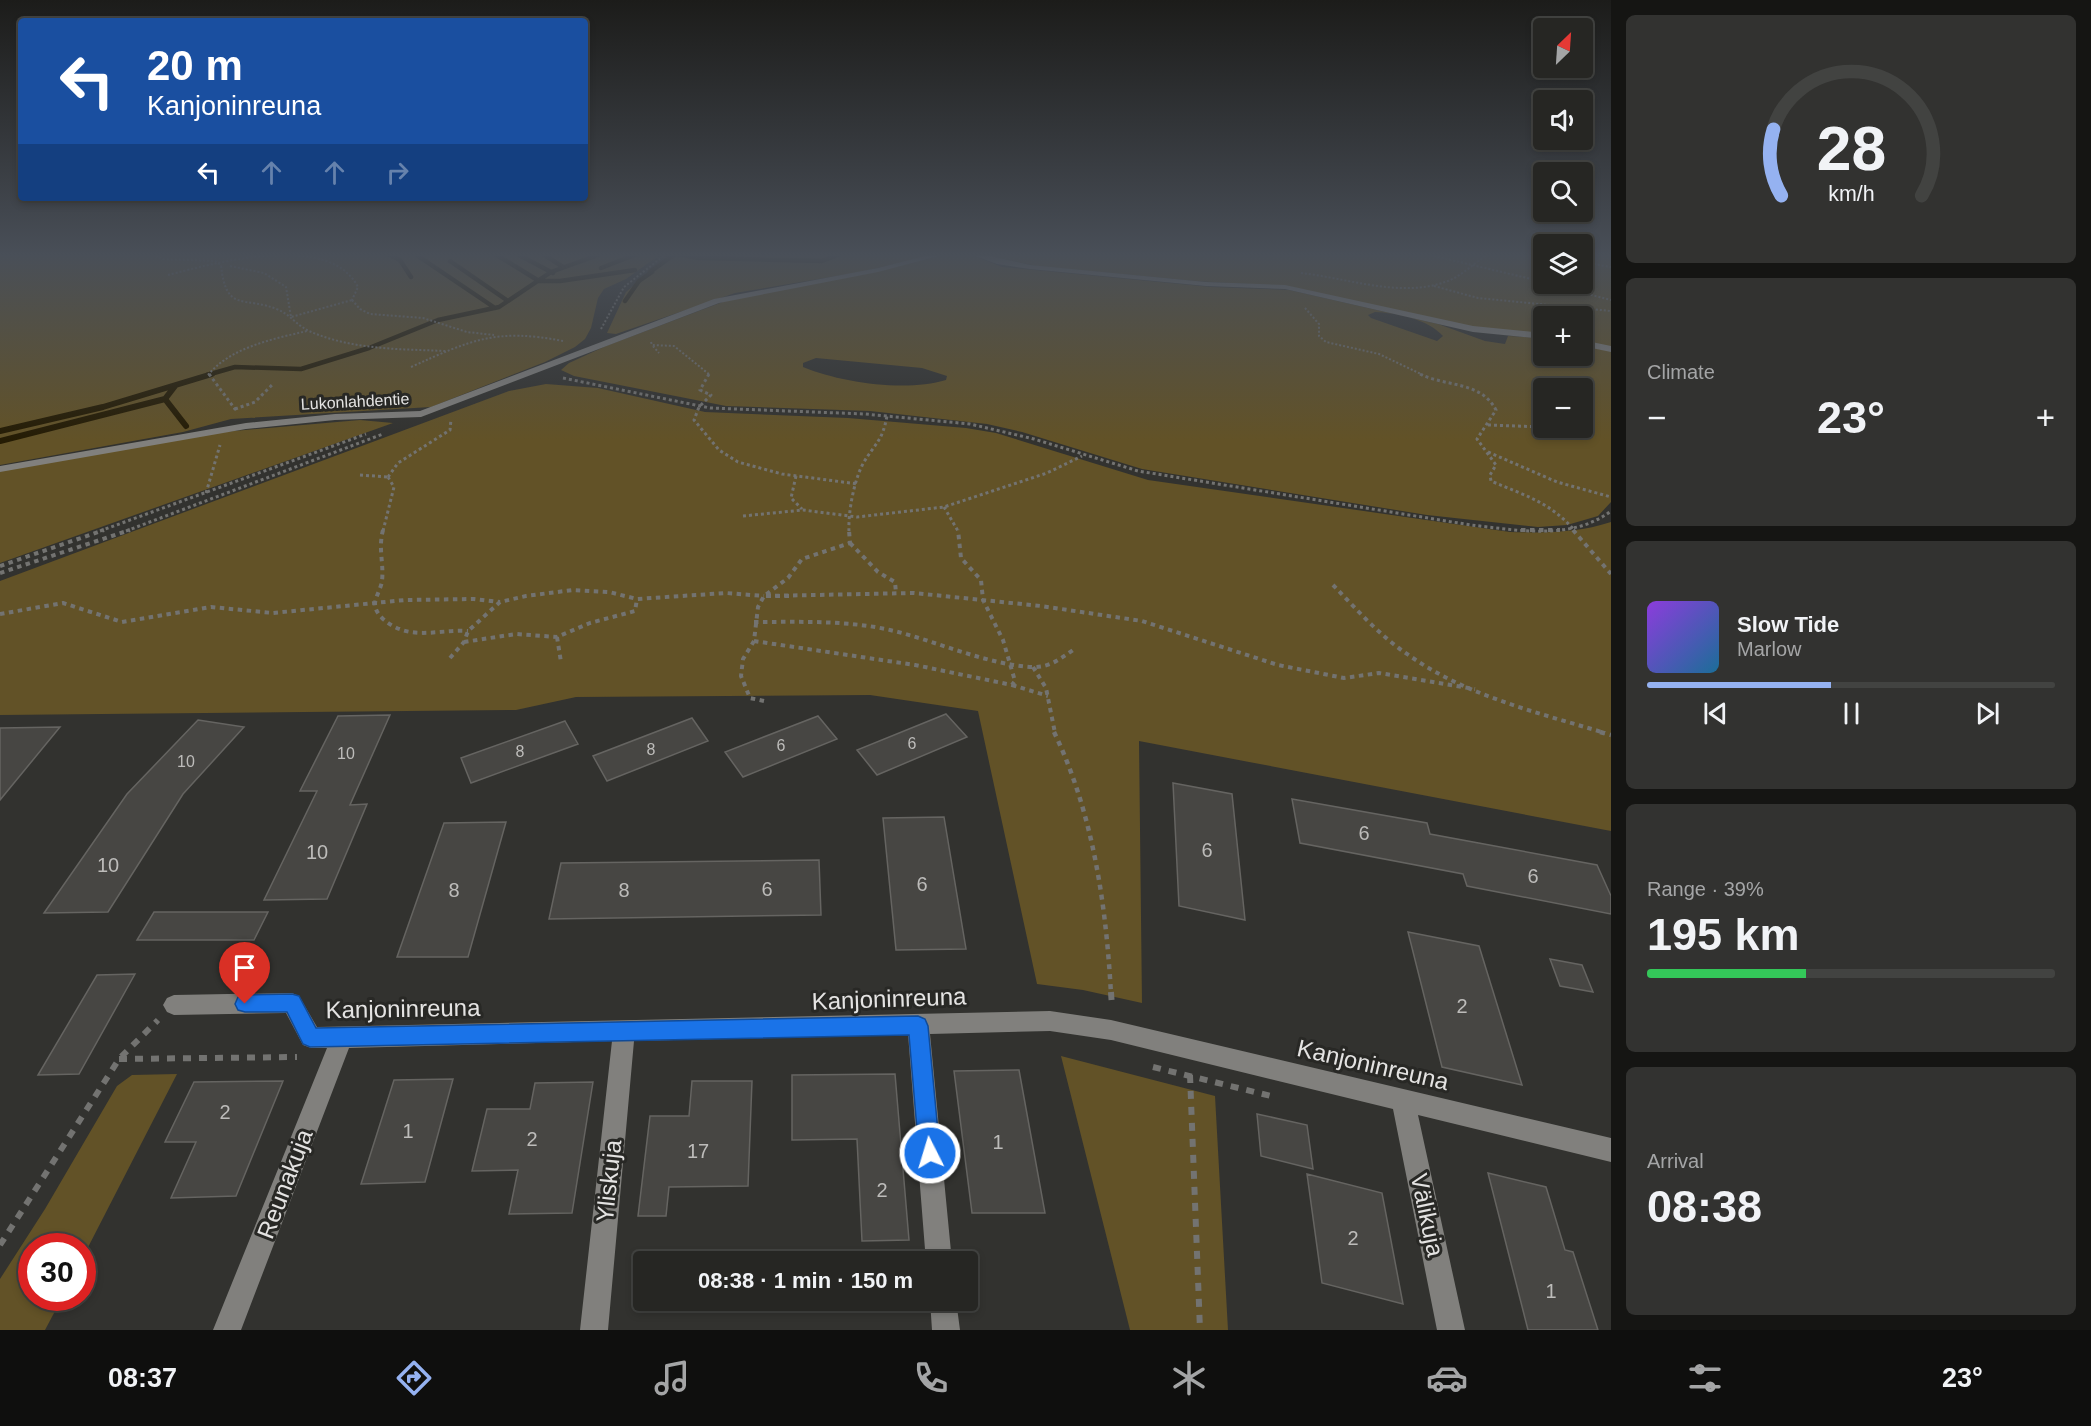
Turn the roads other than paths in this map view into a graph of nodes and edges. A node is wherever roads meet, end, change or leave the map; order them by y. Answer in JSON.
{"nodes":[{"id":1,"x":678,"y":316,"type":"edge"},
{"id":2,"x":1419,"y":316,"type":"edge"},
{"id":3,"x":1485,"y":331,"type":"junction"},
{"id":4,"x":1533,"y":335,"type":"edge"},
{"id":5,"x":1500,"y":341,"type":"dead end"},
{"id":6,"x":1593,"y":345,"type":"edge"},
{"id":7,"x":1611,"y":349,"type":"edge"},
{"id":8,"x":0,"y":469,"type":"edge"},
{"id":9,"x":174,"y":1005,"type":"road end"},
{"id":10,"x":918,"y":1026,"type":"junction"},
{"id":11,"x":624,"y":1032,"type":"junction"},
{"id":12,"x":338,"y":1047,"type":"junction"},
{"id":13,"x":1403,"y":1100,"type":"junction"},
{"id":14,"x":1611,"y":1150,"type":"edge"},
{"id":15,"x":938,"y":1251,"type":"edge"},
{"id":16,"x":944,"y":1311,"type":"edge"},
{"id":17,"x":227,"y":1330,"type":"edge"},
{"id":18,"x":594,"y":1330,"type":"edge"},
{"id":19,"x":946,"y":1330,"type":"edge"},
{"id":20,"x":1451,"y":1330,"type":"edge"}],
"edges":[{"from":1,"to":8,"type":"street","name":"Lukonlahdentie"},
{"from":2,"to":3,"type":"street"},
{"from":3,"to":4,"type":"street"},
{"from":3,"to":5,"type":"street"},
{"from":6,"to":7,"type":"street"},
{"from":9,"to":12,"type":"street","name":"Kanjoninreuna"},
{"from":10,"to":11,"type":"street","name":"Kanjoninreuna"},
{"from":10,"to":13,"type":"street","name":"Kanjoninreuna"},
{"from":10,"to":15,"type":"street"},
{"from":11,"to":12,"type":"street","name":"Kanjoninreuna"},
{"from":11,"to":18,"type":"street","name":"Yliskuja"},
{"from":12,"to":17,"type":"street","name":"Reunakuja"},
{"from":13,"to":14,"type":"street","name":"Kanjoninreuna"},
{"from":13,"to":20,"type":"street","name":"Välikuja"},
{"from":16,"to":19,"type":"street"}]}
